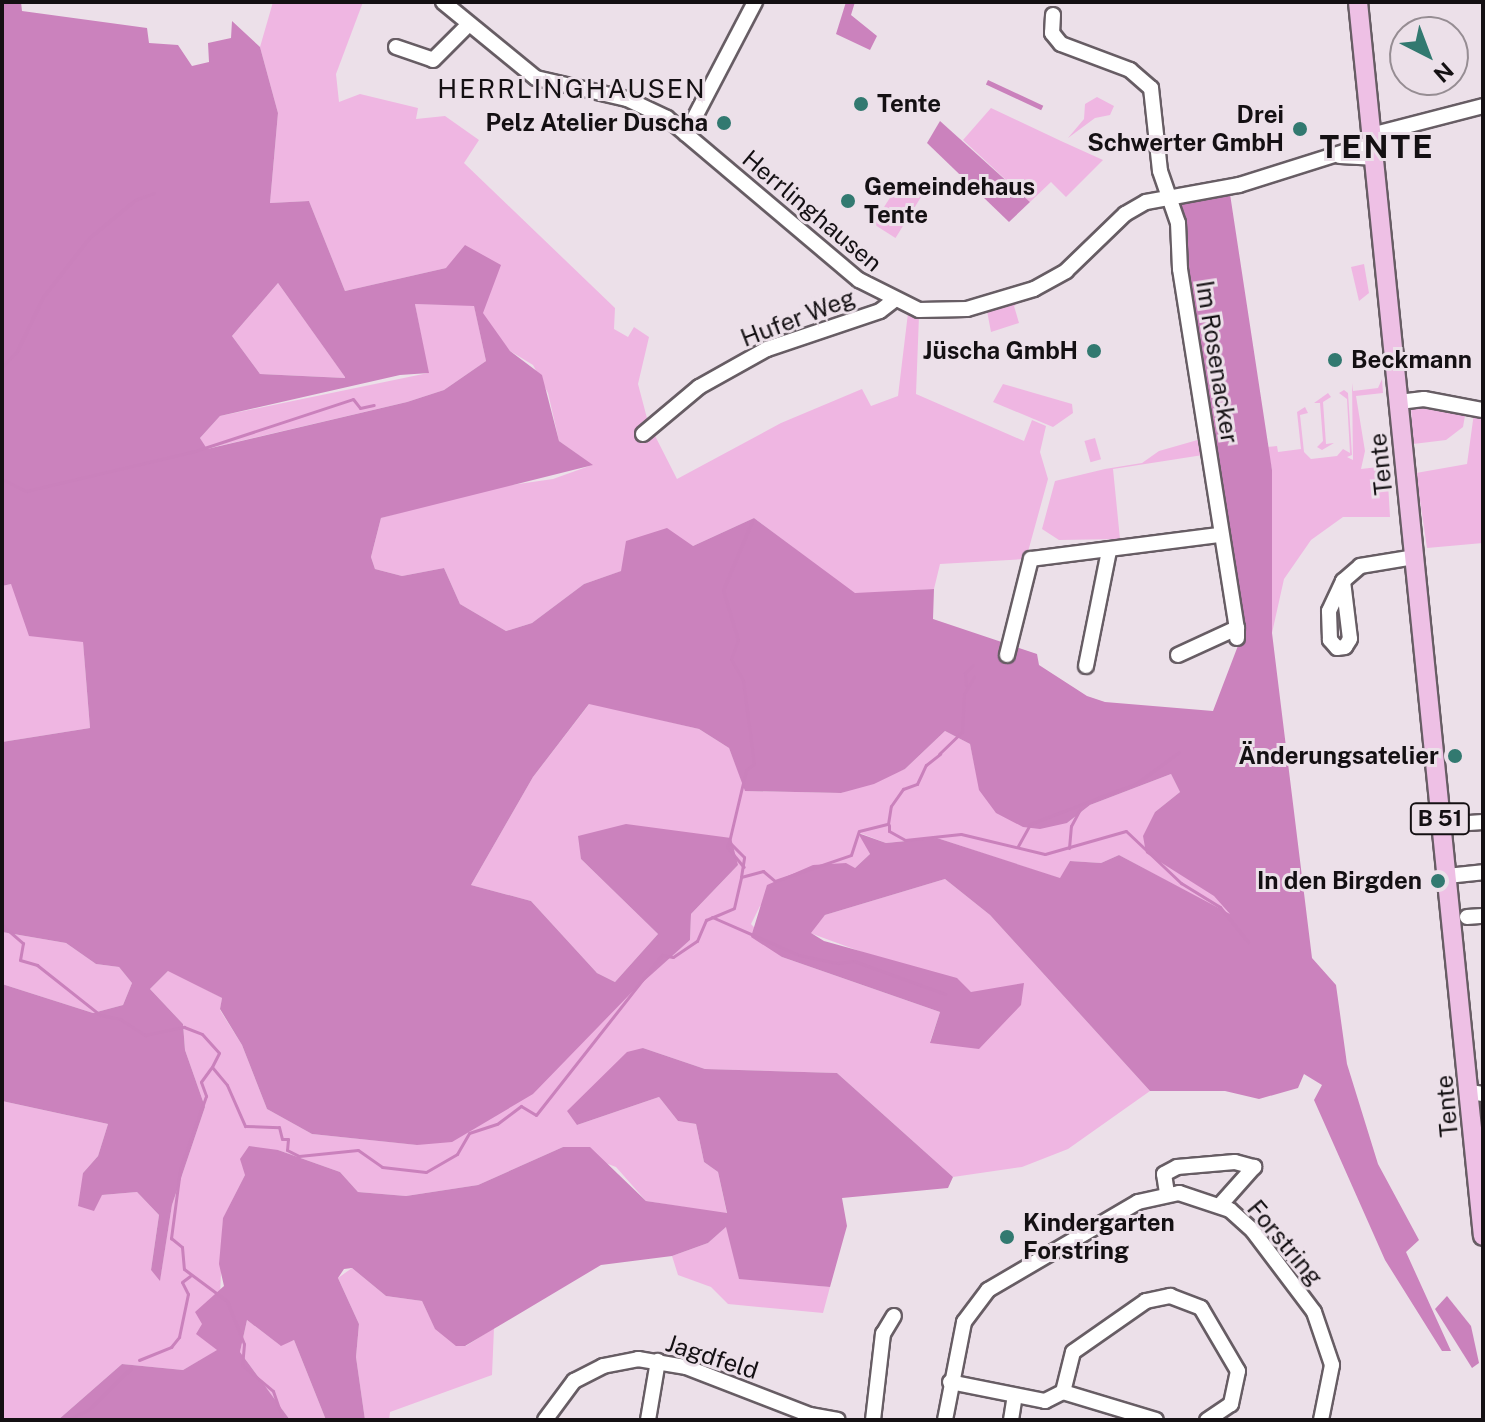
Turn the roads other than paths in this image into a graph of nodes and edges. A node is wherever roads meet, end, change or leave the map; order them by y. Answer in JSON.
{"nodes":[{"id":1,"x":443,"y":2,"type":"edge"},
{"id":2,"x":755,"y":2,"type":"edge"},
{"id":3,"x":1358,"y":2,"type":"edge"},
{"id":4,"x":1053,"y":15,"type":"dead end"},
{"id":5,"x":468,"y":25,"type":"junction"},
{"id":6,"x":396,"y":47,"type":"dead end"},
{"id":7,"x":1483,"y":106,"type":"edge"},
{"id":8,"x":686,"y":134,"type":"junction"},
{"id":9,"x":1372,"y":145,"type":"junction"},
{"id":10,"x":1172,"y":195,"type":"junction"},
{"id":11,"x":893,"y":301,"type":"junction"},
{"id":12,"x":1399,"y":402,"type":"junction"},
{"id":13,"x":1483,"y":410,"type":"edge"},
{"id":14,"x":643,"y":434,"type":"dead end"},
{"id":15,"x":1219,"y":535,"type":"junction"},
{"id":16,"x":1109,"y":551,"type":"junction"},
{"id":17,"x":1415,"y":557,"type":"junction"},
{"id":18,"x":1343,"y":581,"type":"dead end"},
{"id":19,"x":1007,"y":655,"type":"dead end"},
{"id":20,"x":1178,"y":655,"type":"dead end"},
{"id":21,"x":1086,"y":666,"type":"dead end"},
{"id":22,"x":1483,"y":822,"type":"edge"},
{"id":23,"x":1441,"y":825,"type":"junction"},
{"id":24,"x":1483,"y":872,"type":"edge"},
{"id":25,"x":1447,"y":876,"type":"junction"},
{"id":26,"x":1483,"y":916,"type":"edge"},
{"id":27,"x":1467,"y":917,"type":"dead end"},
{"id":28,"x":1476,"y":1093,"type":"edge"},
{"id":29,"x":1167,"y":1193,"type":"junction"},
{"id":30,"x":1221,"y":1204,"type":"junction"},
{"id":31,"x":1483,"y":1236,"type":"edge"},
{"id":32,"x":894,"y":1316,"type":"dead end"},
{"id":33,"x":658,"y":1361,"type":"junction"},
{"id":34,"x":950,"y":1382,"type":"junction"},
{"id":35,"x":1063,"y":1392,"type":"junction"},
{"id":36,"x":1015,"y":1396,"type":"junction"},
{"id":37,"x":810,"y":1418,"type":"edge"},
{"id":38,"x":545,"y":1420,"type":"edge"},
{"id":39,"x":648,"y":1420,"type":"edge"},
{"id":40,"x":838,"y":1420,"type":"edge"},
{"id":41,"x":873,"y":1420,"type":"edge"},
{"id":42,"x":945,"y":1420,"type":"edge"},
{"id":43,"x":1011,"y":1420,"type":"edge"},
{"id":44,"x":1156,"y":1420,"type":"edge"},
{"id":45,"x":1207,"y":1420,"type":"edge"},
{"id":46,"x":1321,"y":1420,"type":"edge"}],
"edges":[{"from":1,"to":5,"type":"street","name":"Herrlinghausen"},
{"from":2,"to":8,"type":"street"},
{"from":3,"to":9,"type":"main road","name":"Tente","number":"B 51"},
{"from":4,"to":10,"type":"street"},
{"from":5,"to":6,"type":"street"},
{"from":5,"to":8,"type":"street","name":"Herrlinghausen"},
{"from":7,"to":9,"type":"street","name":"Herrlinghausen"},
{"from":8,"to":11,"type":"street","name":"Herrlinghausen"},
{"from":9,"to":10,"type":"street","name":"Herrlinghausen"},
{"from":9,"to":12,"type":"main road","name":"Tente","number":"B 51"},
{"from":10,"to":11,"type":"street","name":"Herrlinghausen"},
{"from":10,"to":15,"type":"street","name":"Im Rosenacker"},
{"from":11,"to":14,"type":"street","name":"Hufer Weg"},
{"from":12,"to":13,"type":"street"},
{"from":12,"to":17,"type":"main road","name":"Tente","number":"B 51"},
{"from":15,"to":16,"type":"street"},
{"from":15,"to":20,"type":"street","name":"Im Rosenacker"},
{"from":16,"to":19,"type":"street"},
{"from":16,"to":21,"type":"street"},
{"from":17,"to":18,"type":"street"},
{"from":17,"to":23,"type":"main road","name":"Tente","number":"B 51"},
{"from":22,"to":23,"type":"street"},
{"from":23,"to":25,"type":"main road","name":"Tente","number":"B 51"},
{"from":24,"to":25,"type":"street"},
{"from":25,"to":28,"type":"main road","name":"Tente","number":"B 51"},
{"from":26,"to":27,"type":"street"},
{"from":28,"to":31,"type":"main road","name":"Tente","number":"B 51"},
{"from":29,"to":30,"type":"street","name":"Forstring"},
{"from":29,"to":30,"type":"street"},
{"from":29,"to":34,"type":"street"},
{"from":30,"to":46,"type":"street","name":"Forstring"},
{"from":32,"to":41,"type":"street"},
{"from":33,"to":37,"type":"street","name":"Jagdfeld"},
{"from":33,"to":38,"type":"street","name":"Jagdfeld"},
{"from":33,"to":39,"type":"street"},
{"from":34,"to":36,"type":"street"},
{"from":34,"to":42,"type":"street"},
{"from":35,"to":36,"type":"street"},
{"from":35,"to":44,"type":"street"},
{"from":35,"to":45,"type":"street"},
{"from":36,"to":43,"type":"street"},
{"from":37,"to":40,"type":"street","name":"Jagdfeld"}]}
